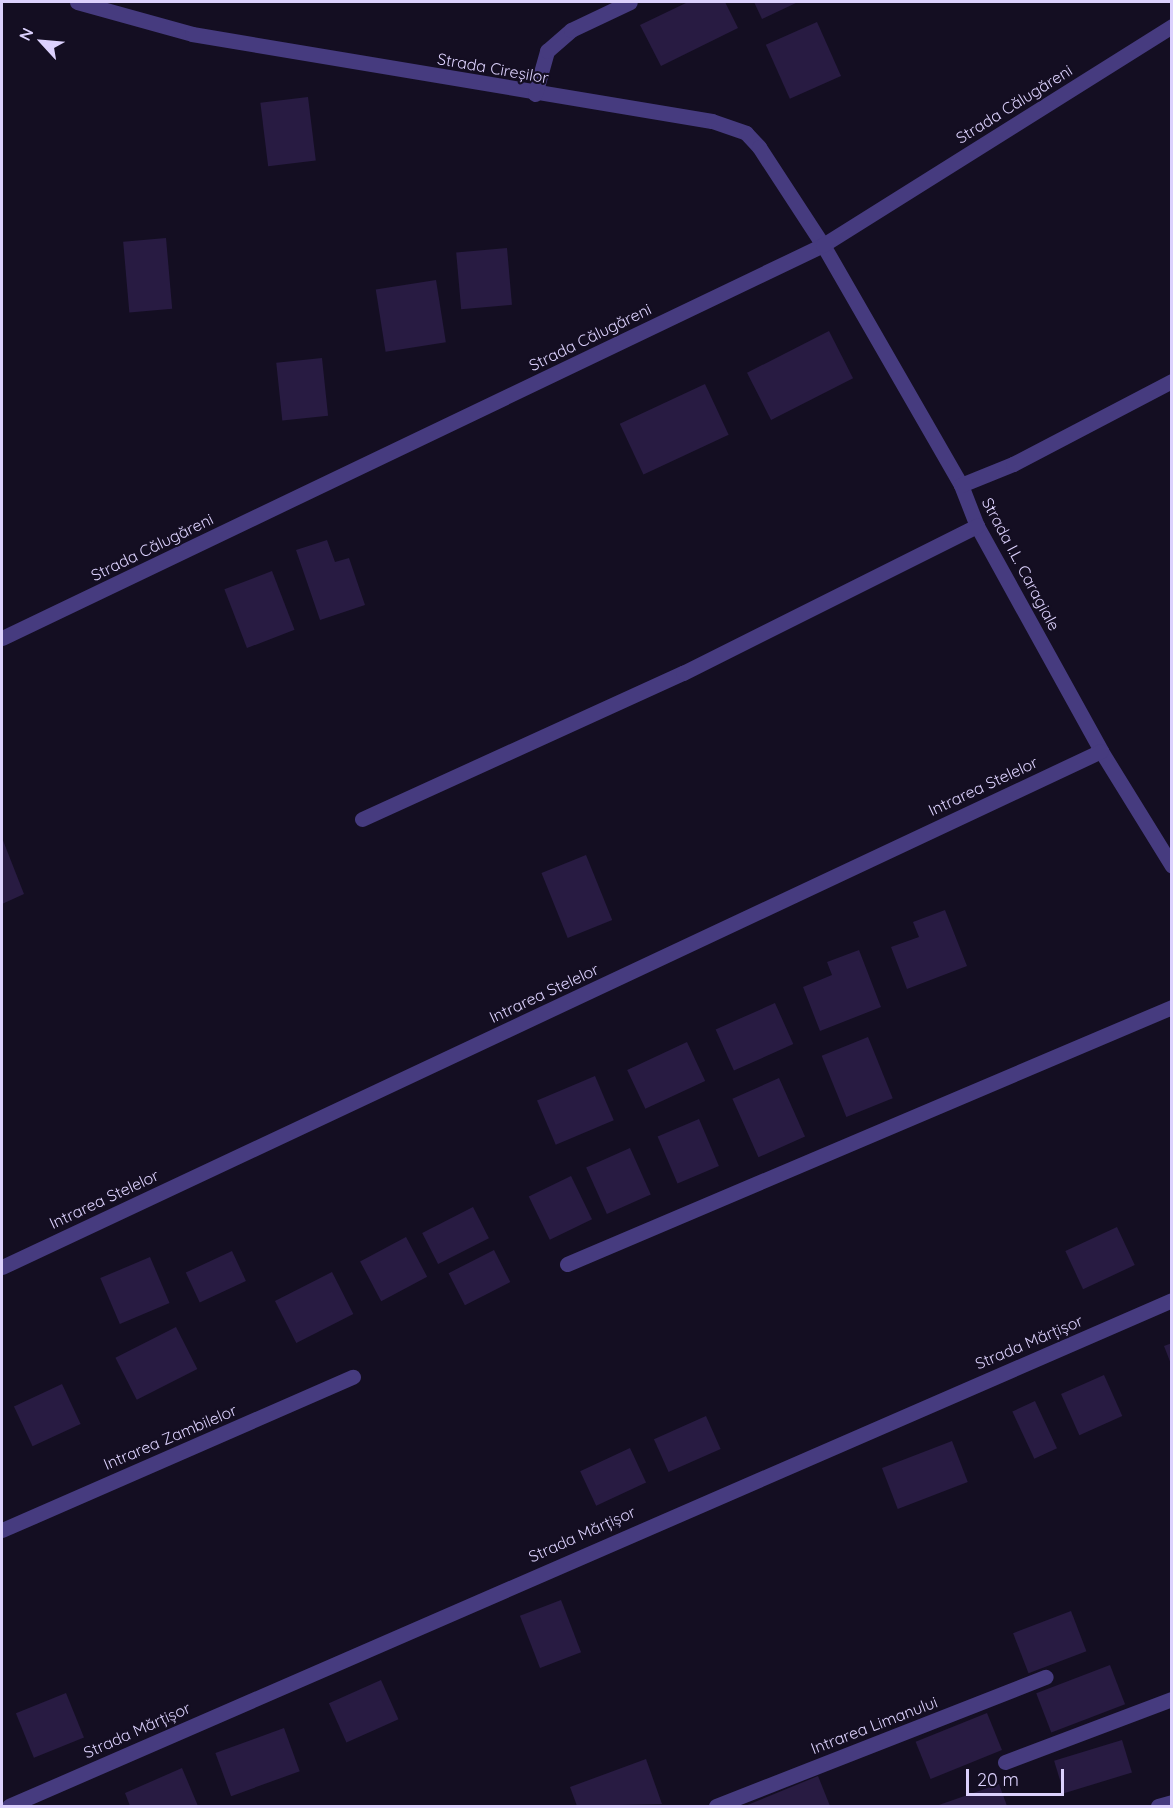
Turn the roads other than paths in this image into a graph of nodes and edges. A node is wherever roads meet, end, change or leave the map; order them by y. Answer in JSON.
{"nodes":[{"id":1,"x":76,"y":2,"type":"edge"},
{"id":2,"x":630,"y":2,"type":"edge"},
{"id":3,"x":107,"y":5,"type":"edge"},
{"id":4,"x":1172,"y":26,"type":"edge"},
{"id":5,"x":535,"y":93,"type":"junction"},
{"id":6,"x":823,"y":245,"type":"junction"},
{"id":7,"x":1172,"y":381,"type":"edge"},
{"id":8,"x":961,"y":485,"type":"junction"},
{"id":9,"x":977,"y":526,"type":"junction"},
{"id":10,"x":2,"y":638,"type":"edge"},
{"id":11,"x":1101,"y":751,"type":"junction"},
{"id":12,"x":362,"y":819,"type":"dead end"},
{"id":13,"x":1172,"y":866,"type":"edge"},
{"id":14,"x":1172,"y":1007,"type":"edge"},
{"id":15,"x":567,"y":1264,"type":"dead end"},
{"id":16,"x":2,"y":1267,"type":"edge"},
{"id":17,"x":1172,"y":1300,"type":"edge"},
{"id":18,"x":353,"y":1377,"type":"dead end"},
{"id":19,"x":2,"y":1530,"type":"edge"},
{"id":20,"x":1046,"y":1677,"type":"dead end"},
{"id":21,"x":1172,"y":1699,"type":"edge"},
{"id":22,"x":1005,"y":1762,"type":"dead end"},
{"id":23,"x":1172,"y":1802,"type":"edge"},
{"id":24,"x":9,"y":1806,"type":"edge"},
{"id":25,"x":716,"y":1806,"type":"edge"},
{"id":26,"x":1158,"y":1806,"type":"edge"}],
"edges":[{"from":1,"to":3,"type":"street","name":"Strada Cireșilor"},
{"from":2,"to":5,"type":"street"},
{"from":3,"to":5,"type":"street","name":"Strada Cireșilor"},
{"from":4,"to":6,"type":"street","name":"Strada Călugăreni"},
{"from":5,"to":6,"type":"street","name":"Strada Cireșilor"},
{"from":6,"to":8,"type":"street","name":"Strada I.L. Caragiale"},
{"from":6,"to":10,"type":"street","name":"Strada Călugăreni"},
{"from":7,"to":8,"type":"street"},
{"from":8,"to":9,"type":"street","name":"Strada I.L. Caragiale"},
{"from":9,"to":11,"type":"street","name":"Strada I.L. Caragiale"},
{"from":9,"to":12,"type":"street"},
{"from":11,"to":13,"type":"street","name":"Strada I.L. Caragiale"},
{"from":11,"to":16,"type":"street","name":"Intrarea Stelelor"},
{"from":14,"to":15,"type":"street"},
{"from":17,"to":24,"type":"street","name":"Strada Mărțișor"},
{"from":18,"to":19,"type":"street","name":"Intrarea Zambilelor"},
{"from":20,"to":25,"type":"street","name":"Intrarea Limanului"},
{"from":21,"to":22,"type":"street"},
{"from":23,"to":26,"type":"street"}]}
